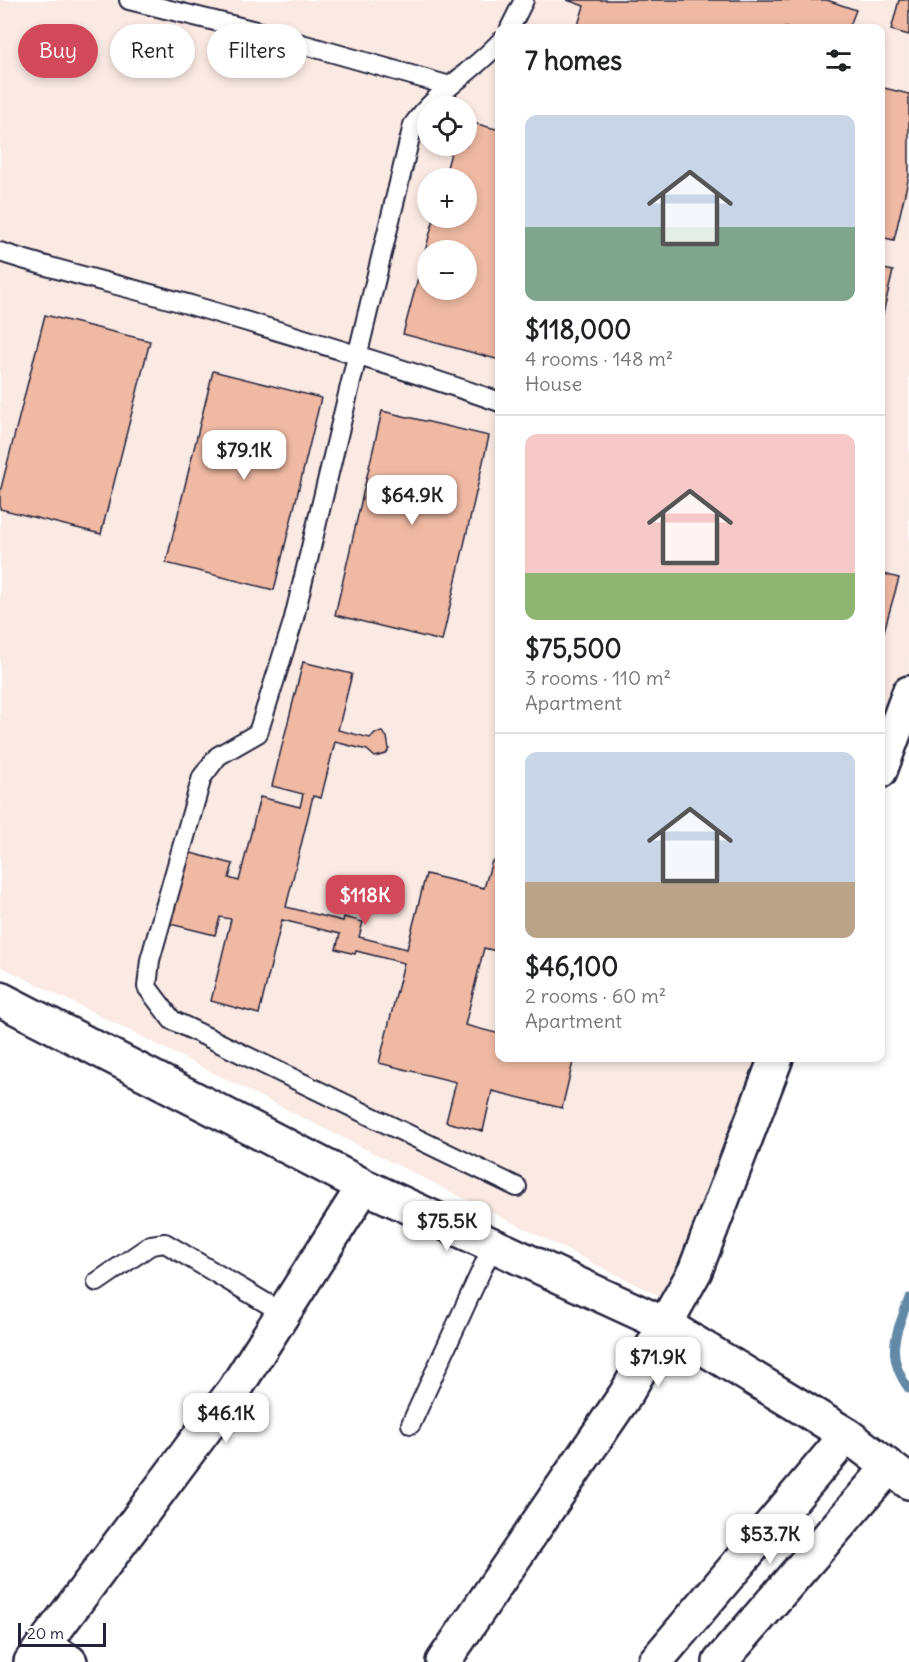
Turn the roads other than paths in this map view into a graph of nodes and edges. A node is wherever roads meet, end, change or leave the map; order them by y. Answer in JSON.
{"nodes":[{"id":1,"x":129,"y":0,"type":"edge"},
{"id":2,"x":524,"y":0,"type":"edge"},
{"id":3,"x":512,"y":24,"type":"edge"},
{"id":4,"x":495,"y":47,"type":"edge"},
{"id":5,"x":450,"y":86,"type":"junction"},
{"id":6,"x":0,"y":252,"type":"edge"},
{"id":7,"x":359,"y":356,"type":"junction"},
{"id":8,"x":495,"y":400,"type":"edge"},
{"id":9,"x":909,"y":693,"type":"edge"},
{"id":10,"x":885,"y":758,"type":"edge"},
{"id":11,"x":0,"y":999,"type":"edge"},
{"id":12,"x":774,"y":1062,"type":"edge"},
{"id":13,"x":364,"y":1185,"type":"junction"},
{"id":14,"x":517,"y":1187,"type":"dead end"},
{"id":15,"x":493,"y":1245,"type":"junction"},
{"id":16,"x":97,"y":1282,"type":"dead end"},
{"id":17,"x":283,"y":1313,"type":"junction"},
{"id":18,"x":664,"y":1324,"type":"junction"},
{"id":19,"x":411,"y":1424,"type":"dead end"},
{"id":20,"x":847,"y":1435,"type":"junction"},
{"id":21,"x":899,"y":1475,"type":"edge"},
{"id":22,"x":48,"y":1656,"type":"edge"},
{"id":23,"x":448,"y":1660,"type":"edge"},
{"id":24,"x":655,"y":1662,"type":"edge"},
{"id":25,"x":720,"y":1662,"type":"edge"}],
"edges":[{"from":1,"to":5,"type":"lane"},
{"from":2,"to":3,"type":"lane"},
{"from":4,"to":5,"type":"lane"},
{"from":5,"to":7,"type":"lane"},
{"from":6,"to":7,"type":"lane"},
{"from":7,"to":8,"type":"lane"},
{"from":7,"to":14,"type":"lane"},
{"from":9,"to":10,"type":"street"},
{"from":11,"to":13,"type":"street"},
{"from":12,"to":18,"type":"street"},
{"from":13,"to":15,"type":"street"},
{"from":13,"to":17,"type":"street"},
{"from":15,"to":18,"type":"street"},
{"from":15,"to":19,"type":"lane"},
{"from":16,"to":17,"type":"lane"},
{"from":17,"to":22,"type":"street"},
{"from":18,"to":20,"type":"street"},
{"from":18,"to":23,"type":"street"},
{"from":20,"to":21,"type":"street"},
{"from":20,"to":24,"type":"street"},
{"from":21,"to":25,"type":"street"}]}
